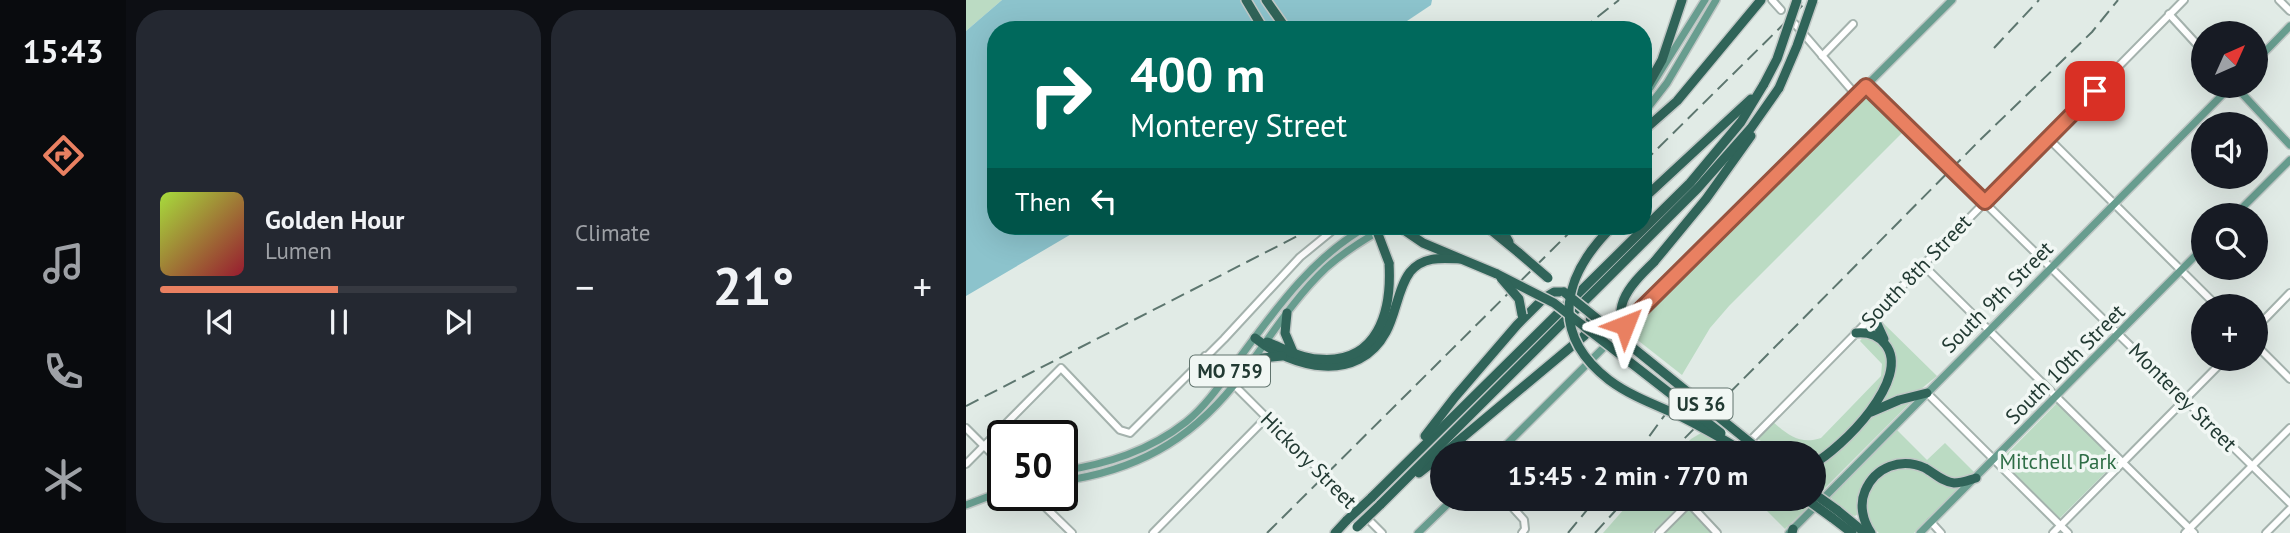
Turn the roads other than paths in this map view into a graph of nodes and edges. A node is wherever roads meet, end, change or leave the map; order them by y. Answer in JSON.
{"nodes":[{"id":1,"x":1246,"y":0,"type":"edge"},
{"id":2,"x":1266,"y":0,"type":"edge"},
{"id":3,"x":1682,"y":0,"type":"edge"},
{"id":4,"x":1705,"y":0,"type":"edge"},
{"id":5,"x":1716,"y":0,"type":"edge"},
{"id":6,"x":1762,"y":0,"type":"edge"},
{"id":7,"x":1772,"y":0,"type":"edge"},
{"id":8,"x":1797,"y":0,"type":"edge"},
{"id":9,"x":1813,"y":0,"type":"edge"},
{"id":10,"x":1952,"y":0,"type":"edge"},
{"id":11,"x":2183,"y":0,"type":"edge"},
{"id":12,"x":2279,"y":0,"type":"edge"},
{"id":13,"x":1781,"y":10,"type":"dead end"},
{"id":14,"x":2290,"y":11,"type":"edge"},
{"id":15,"x":2169,"y":14,"type":"junction"},
{"id":16,"x":1259,"y":21,"type":"edge"},
{"id":17,"x":1281,"y":21,"type":"edge"},
{"id":18,"x":1795,"y":24,"type":"dead end"},
{"id":19,"x":1853,"y":24,"type":"dead end"},
{"id":20,"x":2290,"y":26,"type":"edge"},
{"id":21,"x":2191,"y":38,"type":"edge"},
{"id":22,"x":2268,"y":49,"type":"edge"},
{"id":23,"x":1822,"y":56,"type":"junction"},
{"id":24,"x":1662,"y":60,"type":"junction"},
{"id":25,"x":1652,"y":72,"type":"edge"},
{"id":26,"x":1652,"y":78,"type":"edge"},
{"id":27,"x":1764,"y":84,"type":"junction"},
{"id":28,"x":1652,"y":85,"type":"edge"},
{"id":29,"x":1866,"y":86,"type":"junction"},
{"id":30,"x":1779,"y":89,"type":"junction"},
{"id":31,"x":1856,"y":95,"type":"junction"},
{"id":32,"x":2221,"y":98,"type":"edge"},
{"id":33,"x":2245,"y":98,"type":"edge"},
{"id":34,"x":1652,"y":102,"type":"edge"},
{"id":35,"x":1652,"y":123,"type":"edge"},
{"id":36,"x":2048,"y":138,"type":"junction"},
{"id":37,"x":2290,"y":145,"type":"edge"},
{"id":38,"x":2290,"y":160,"type":"edge"},
{"id":39,"x":1652,"y":191,"type":"edge"},
{"id":40,"x":1985,"y":202,"type":"junction"},
{"id":41,"x":2247,"y":203,"type":"edge"},
{"id":42,"x":2114,"y":204,"type":"junction"},
{"id":43,"x":1652,"y":220,"type":"edge"},
{"id":44,"x":1652,"y":234,"type":"edge"},
{"id":45,"x":1327,"y":235,"type":"edge"},
{"id":46,"x":1354,"y":235,"type":"edge"},
{"id":47,"x":1373,"y":235,"type":"edge"},
{"id":48,"x":1378,"y":235,"type":"edge"},
{"id":49,"x":1411,"y":235,"type":"edge"},
{"id":50,"x":1497,"y":235,"type":"edge"},
{"id":51,"x":1506,"y":235,"type":"edge"},
{"id":52,"x":1605,"y":235,"type":"edge"},
{"id":53,"x":1637,"y":235,"type":"edge"},
{"id":54,"x":1651,"y":235,"type":"edge"},
{"id":55,"x":1517,"y":251,"type":"junction"},
{"id":56,"x":1460,"y":259,"type":"junction"},
{"id":57,"x":2191,"y":260,"type":"edge"},
{"id":58,"x":1923,"y":265,"type":"junction"},
{"id":59,"x":2051,"y":267,"type":"junction"},
{"id":60,"x":2181,"y":270,"type":"junction"},
{"id":61,"x":1497,"y":274,"type":"junction"},
{"id":62,"x":1564,"y":292,"type":"junction"},
{"id":63,"x":2290,"y":293,"type":"edge"},
{"id":64,"x":2205,"y":294,"type":"edge"},
{"id":65,"x":1544,"y":298,"type":"junction"},
{"id":66,"x":1287,"y":313,"type":"junction"},
{"id":67,"x":1591,"y":315,"type":"junction"},
{"id":68,"x":1873,"y":315,"type":"junction"},
{"id":69,"x":1524,"y":316,"type":"junction"},
{"id":70,"x":2268,"y":316,"type":"edge"},
{"id":71,"x":1589,"y":330,"type":"junction"},
{"id":72,"x":1989,"y":331,"type":"junction"},
{"id":73,"x":1856,"y":333,"type":"junction"},
{"id":74,"x":2119,"y":334,"type":"junction"},
{"id":75,"x":1255,"y":338,"type":"junction"},
{"id":76,"x":1264,"y":343,"type":"junction"},
{"id":77,"x":1886,"y":345,"type":"junction"},
{"id":78,"x":1293,"y":352,"type":"junction"},
{"id":79,"x":1639,"y":355,"type":"junction"},
{"id":80,"x":1205,"y":356,"type":"junction"},
{"id":81,"x":1283,"y":356,"type":"junction"},
{"id":82,"x":2268,"y":357,"type":"edge"},
{"id":83,"x":1247,"y":366,"type":"junction"},
{"id":84,"x":2213,"y":371,"type":"edge"},
{"id":85,"x":1226,"y":376,"type":"junction"},
{"id":86,"x":2290,"y":379,"type":"edge"},
{"id":87,"x":1234,"y":385,"type":"junction"},
{"id":88,"x":1927,"y":393,"type":"junction"},
{"id":89,"x":2056,"y":397,"type":"junction"},
{"id":90,"x":2185,"y":399,"type":"junction"},
{"id":91,"x":1864,"y":417,"type":"junction"},
{"id":92,"x":1266,"y":418,"type":"junction"},
{"id":93,"x":966,"y":428,"type":"edge"},
{"id":94,"x":2290,"y":428,"type":"edge"},
{"id":95,"x":1458,"y":441,"type":"edge"},
{"id":96,"x":1510,"y":441,"type":"edge"},
{"id":97,"x":1726,"y":441,"type":"edge"},
{"id":98,"x":1732,"y":441,"type":"edge"},
{"id":99,"x":1748,"y":441,"type":"edge"},
{"id":100,"x":1750,"y":441,"type":"edge"},
{"id":101,"x":984,"y":446,"type":"junction"},
{"id":102,"x":987,"y":449,"type":"edge"},
{"id":103,"x":1826,"y":456,"type":"edge"},
{"id":104,"x":1994,"y":460,"type":"junction"},
{"id":105,"x":1430,"y":463,"type":"edge"},
{"id":106,"x":2122,"y":463,"type":"junction"},
{"id":107,"x":966,"y":464,"type":"edge"},
{"id":108,"x":2252,"y":465,"type":"junction"},
{"id":109,"x":1078,"y":468,"type":"edge"},
{"id":110,"x":1398,"y":470,"type":"junction"},
{"id":111,"x":1976,"y":478,"type":"junction"},
{"id":112,"x":1078,"y":479,"type":"edge"},
{"id":113,"x":1400,"y":485,"type":"junction"},
{"id":114,"x":987,"y":497,"type":"edge"},
{"id":115,"x":2290,"y":503,"type":"edge"},
{"id":116,"x":966,"y":505,"type":"edge"},
{"id":117,"x":1826,"y":505,"type":"edge"},
{"id":118,"x":1826,"y":509,"type":"edge"},
{"id":119,"x":2290,"y":509,"type":"edge"},
{"id":120,"x":1049,"y":511,"type":"edge"},
{"id":121,"x":1440,"y":511,"type":"edge"},
{"id":122,"x":1516,"y":511,"type":"edge"},
{"id":123,"x":1681,"y":511,"type":"edge"},
{"id":124,"x":1699,"y":511,"type":"edge"},
{"id":125,"x":1834,"y":513,"type":"junction"},
{"id":126,"x":1931,"y":523,"type":"junction"},
{"id":127,"x":2060,"y":526,"type":"junction"},
{"id":128,"x":1354,"y":530,"type":"edge"},
{"id":129,"x":1791,"y":532,"type":"edge"},
{"id":130,"x":2189,"y":532,"type":"edge"},
{"id":131,"x":1072,"y":533,"type":"edge"},
{"id":132,"x":1153,"y":533,"type":"edge"},
{"id":133,"x":1335,"y":533,"type":"edge"},
{"id":134,"x":1382,"y":533,"type":"edge"},
{"id":135,"x":1419,"y":533,"type":"edge"},
{"id":136,"x":1522,"y":533,"type":"edge"},
{"id":137,"x":1659,"y":533,"type":"edge"},
{"id":138,"x":1717,"y":533,"type":"edge"},
{"id":139,"x":1852,"y":533,"type":"edge"},
{"id":140,"x":1865,"y":533,"type":"edge"},
{"id":141,"x":1871,"y":533,"type":"edge"},
{"id":142,"x":1920,"y":533,"type":"edge"},
{"id":143,"x":1941,"y":533,"type":"edge"},
{"id":144,"x":2053,"y":533,"type":"edge"},
{"id":145,"x":2068,"y":533,"type":"edge"},
{"id":146,"x":2266,"y":533,"type":"edge"}],
"edges":[{"from":1,"to":16,"type":"highway"},
{"from":2,"to":17,"type":"highway"},
{"from":3,"to":24,"type":"highway"},
{"from":4,"to":28,"type":"main road"},
{"from":5,"to":34,"type":"main road"},
{"from":6,"to":35,"type":"highway"},
{"from":7,"to":13,"type":"street"},
{"from":8,"to":27,"type":"highway","bridge":true},
{"from":9,"to":30,"type":"highway","bridge":true},
{"from":10,"to":29,"type":"main road"},
{"from":11,"to":15,"type":"street","name":"South 8th Street"},
{"from":12,"to":14,"type":"street"},
{"from":15,"to":21,"type":"street"},
{"from":15,"to":36,"type":"street","name":"South 8th Street"},
{"from":18,"to":23,"type":"street"},
{"from":19,"to":23,"type":"street"},
{"from":20,"to":22,"type":"main road"},
{"from":23,"to":31,"type":"street"},
{"from":24,"to":25,"type":"highway"},
{"from":24,"to":26,"type":"highway"},
{"from":27,"to":39,"type":"highway"},
{"from":27,"to":43,"type":"highway"},
{"from":29,"to":31,"type":"main road"},
{"from":29,"to":40,"type":"street","name":"Monterey Street"},
{"from":30,"to":44,"type":"highway"},
{"from":30,"to":79,"type":"highway","bridge":true},
{"from":31,"to":96,"type":"main road"},
{"from":32,"to":42,"type":"main road","name":"South 9th Street"},
{"from":33,"to":37,"type":"main road"},
{"from":36,"to":40,"type":"street","name":"South 8th Street"},
{"from":36,"to":42,"type":"street"},
{"from":38,"to":41,"type":"main road"},
{"from":40,"to":58,"type":"street","name":"South 8th Street"},
{"from":40,"to":59,"type":"street","name":"Monterey Street"},
{"from":42,"to":59,"type":"main road","name":"South 9th Street"},
{"from":42,"to":60,"type":"street"},
{"from":45,"to":80,"type":"street"},
{"from":46,"to":75,"type":"main road","number":"MO 759"},
{"from":47,"to":66,"type":"main road","number":"MO 759"},
{"from":48,"to":78,"type":"highway","bridge":true},
{"from":49,"to":56,"type":"highway","number":"US 36"},
{"from":50,"to":55,"type":"highway","number":"US 36"},
{"from":51,"to":55,"type":"highway"},
{"from":52,"to":97,"type":"highway","bridge":true},
{"from":53,"to":110,"type":"highway"},
{"from":54,"to":113,"type":"highway"},
{"from":55,"to":62,"type":"highway","number":"US 36","bridge":true},
{"from":56,"to":61,"type":"highway","number":"US 36"},
{"from":56,"to":81,"type":"highway"},
{"from":57,"to":60,"type":"main road","name":"South 10th Street"},
{"from":58,"to":68,"type":"street","name":"South 8th Street"},
{"from":58,"to":72,"type":"street"},
{"from":59,"to":72,"type":"main road","name":"South 9th Street"},
{"from":59,"to":74,"type":"street","name":"Monterey Street"},
{"from":60,"to":64,"type":"street"},
{"from":60,"to":74,"type":"main road","name":"South 10th Street"},
{"from":61,"to":65,"type":"highway","number":"US 36","bridge":true},
{"from":61,"to":69,"type":"highway","bridge":true},
{"from":62,"to":65,"type":"highway","bridge":true},
{"from":62,"to":67,"type":"highway","number":"US 36","bridge":true},
{"from":63,"to":70,"type":"street"},
{"from":65,"to":69,"type":"highway"},
{"from":65,"to":71,"type":"highway","number":"US 36","bridge":true},
{"from":66,"to":76,"type":"main road","number":"MO 759"},
{"from":66,"to":78,"type":"highway"},
{"from":67,"to":71,"type":"highway","bridge":true},
{"from":67,"to":79,"type":"highway","number":"US 36","bridge":true},
{"from":68,"to":73,"type":"street","name":"South 8th Street"},
{"from":68,"to":77,"type":"highway"},
{"from":69,"to":110,"type":"highway"},
{"from":71,"to":95,"type":"highway"},
{"from":71,"to":98,"type":"highway","number":"US 36","bridge":true},
{"from":72,"to":88,"type":"main road","name":"South 9th Street"},
{"from":72,"to":89,"type":"street"},
{"from":73,"to":77,"type":"highway"},
{"from":73,"to":100,"type":"street","name":"South 8th Street"},
{"from":74,"to":89,"type":"main road","name":"South 10th Street"},
{"from":74,"to":90,"type":"street","name":"Monterey Street"},
{"from":75,"to":76,"type":"highway"},
{"from":75,"to":85,"type":"main road","number":"MO 759"},
{"from":76,"to":78,"type":"highway"},
{"from":76,"to":81,"type":"highway"},
{"from":76,"to":83,"type":"main road","number":"MO 759"},
{"from":77,"to":91,"type":"highway"},
{"from":79,"to":99,"type":"highway","number":"US 36","bridge":true},
{"from":80,"to":85,"type":"street","name":"Hickory Street"},
{"from":80,"to":101,"type":"street"},
{"from":81,"to":83,"type":"highway"},
{"from":82,"to":86,"type":"street"},
{"from":83,"to":87,"type":"main road","number":"MO 759"},
{"from":84,"to":90,"type":"street"},
{"from":85,"to":87,"type":"street","name":"Hickory Street"},
{"from":85,"to":109,"type":"main road","number":"MO 759"},
{"from":87,"to":92,"type":"street","name":"Hickory Street"},
{"from":87,"to":112,"type":"main road","number":"MO 759"},
{"from":88,"to":91,"type":"highway"},
{"from":88,"to":104,"type":"street"},
{"from":88,"to":129,"type":"main road","name":"South 9th Street"},
{"from":89,"to":104,"type":"main road","name":"South 10th Street"},
{"from":89,"to":106,"type":"street"},
{"from":90,"to":106,"type":"street"},
{"from":90,"to":108,"type":"street","name":"Monterey Street"},
{"from":91,"to":103,"type":"highway"},
{"from":92,"to":132,"type":"street"},
{"from":92,"to":134,"type":"street","name":"Hickory Street"},
{"from":93,"to":101,"type":"street"},
{"from":94,"to":108,"type":"street"},
{"from":101,"to":102,"type":"street"},
{"from":101,"to":107,"type":"street"},
{"from":104,"to":111,"type":"main road","name":"South 10th Street"},
{"from":104,"to":127,"type":"street"},
{"from":105,"to":113,"type":"highway"},
{"from":106,"to":127,"type":"street"},
{"from":106,"to":130,"type":"street"},
{"from":108,"to":115,"type":"street","name":"Monterey Street"},
{"from":108,"to":130,"type":"street"},
{"from":110,"to":133,"type":"highway","bridge":true},
{"from":111,"to":126,"type":"main road","name":"South 10th Street"},
{"from":111,"to":141,"type":"highway"},
{"from":113,"to":128,"type":"highway","bridge":true},
{"from":114,"to":116,"type":"main road"},
{"from":117,"to":125,"type":"highway","bridge":true},
{"from":118,"to":125,"type":"highway","bridge":true},
{"from":119,"to":146,"type":"street"},
{"from":120,"to":131,"type":"street"},
{"from":121,"to":135,"type":"main road"},
{"from":122,"to":136,"type":"street"},
{"from":123,"to":137,"type":"street"},
{"from":124,"to":138,"type":"street"},
{"from":125,"to":139,"type":"highway"},
{"from":125,"to":140,"type":"highway"},
{"from":126,"to":142,"type":"main road","name":"South 10th Street"},
{"from":126,"to":143,"type":"street"},
{"from":127,"to":144,"type":"street"},
{"from":127,"to":145,"type":"street"}]}
